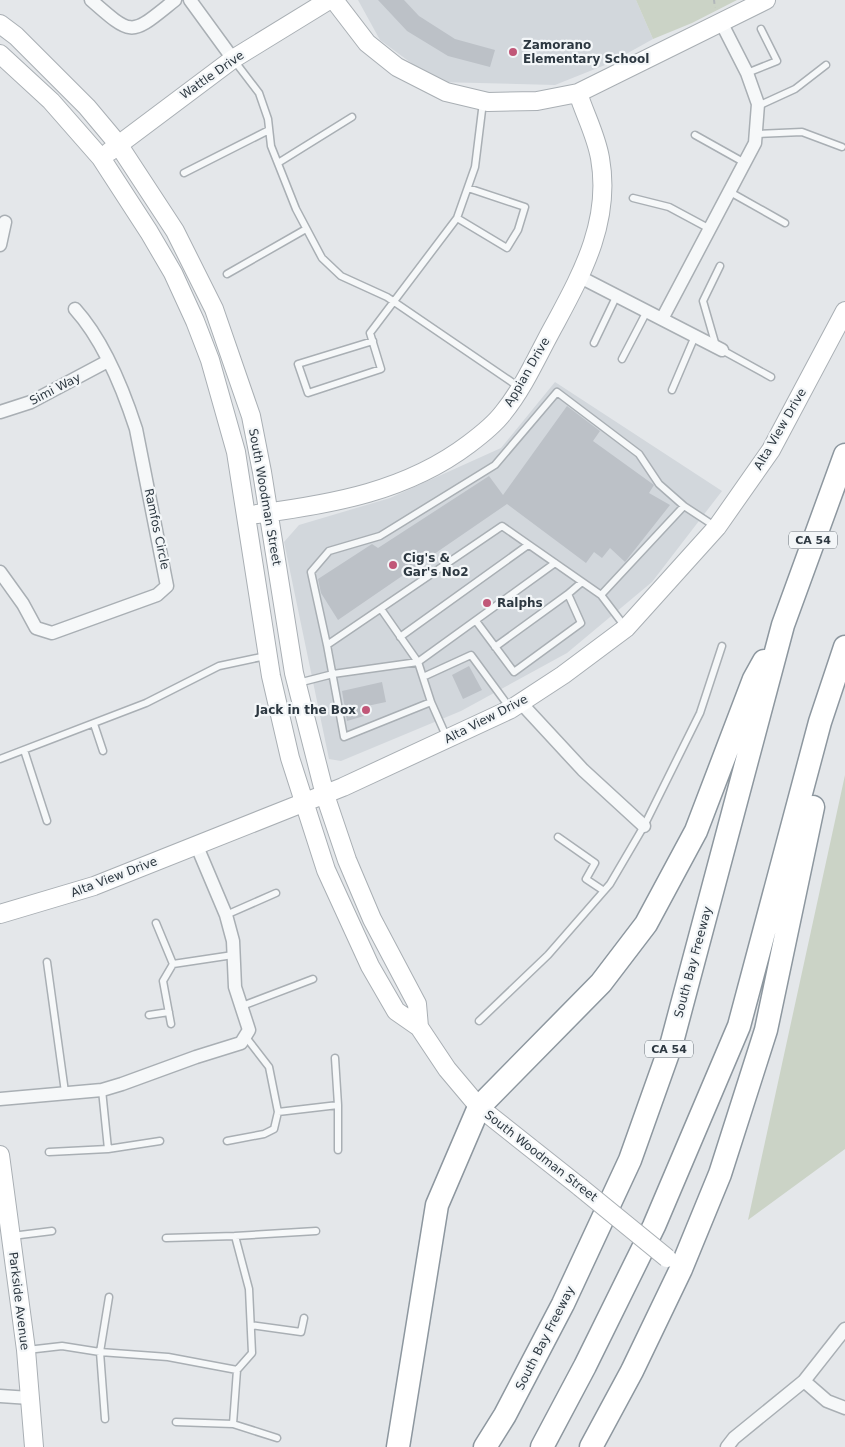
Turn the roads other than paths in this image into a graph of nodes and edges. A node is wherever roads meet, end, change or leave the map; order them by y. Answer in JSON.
{"nodes":[{"id":1,"x":90,"y":0,"type":"edge"},
{"id":2,"x":175,"y":0,"type":"edge"},
{"id":3,"x":190,"y":0,"type":"edge"},
{"id":4,"x":329,"y":0,"type":"edge"},
{"id":5,"x":334,"y":0,"type":"edge"},
{"id":6,"x":766,"y":0,"type":"edge"},
{"id":7,"x":721,"y":22,"type":"junction"},
{"id":8,"x":0,"y":24,"type":"edge"},
{"id":9,"x":761,"y":29,"type":"dead end"},
{"id":10,"x":0,"y":54,"type":"edge"},
{"id":11,"x":233,"y":59,"type":"junction"},
{"id":12,"x":826,"y":66,"type":"dead end"},
{"id":13,"x":747,"y":72,"type":"junction"},
{"id":14,"x":578,"y":93,"type":"junction"},
{"id":15,"x":483,"y":102,"type":"junction"},
{"id":16,"x":758,"y":106,"type":"junction"},
{"id":17,"x":352,"y":117,"type":"dead end"},
{"id":18,"x":269,"y":130,"type":"junction"},
{"id":19,"x":756,"y":134,"type":"junction"},
{"id":20,"x":695,"y":135,"type":"dead end"},
{"id":21,"x":118,"y":144,"type":"junction"},
{"id":22,"x":842,"y":147,"type":"dead end"},
{"id":23,"x":101,"y":158,"type":"junction"},
{"id":24,"x":278,"y":163,"type":"junction"},
{"id":25,"x":745,"y":163,"type":"junction"},
{"id":26,"x":184,"y":173,"type":"dead end"},
{"id":27,"x":468,"y":188,"type":"junction"},
{"id":28,"x":730,"y":192,"type":"junction"},
{"id":29,"x":633,"y":198,"type":"dead end"},
{"id":30,"x":457,"y":218,"type":"junction"},
{"id":31,"x":5,"y":222,"type":"dead end"},
{"id":32,"x":785,"y":223,"type":"dead end"},
{"id":33,"x":306,"y":229,"type":"junction"},
{"id":34,"x":710,"y":229,"type":"junction"},
{"id":35,"x":0,"y":245,"type":"edge"},
{"id":36,"x":720,"y":266,"type":"dead end"},
{"id":37,"x":227,"y":274,"type":"dead end"},
{"id":38,"x":580,"y":277,"type":"junction"},
{"id":39,"x":616,"y":295,"type":"junction"},
{"id":40,"x":393,"y":301,"type":"junction"},
{"id":41,"x":75,"y":309,"type":"dead end"},
{"id":42,"x":647,"y":311,"type":"junction"},
{"id":43,"x":845,"y":311,"type":"edge"},
{"id":44,"x":662,"y":319,"type":"junction"},
{"id":45,"x":695,"y":336,"type":"junction"},
{"id":46,"x":373,"y":341,"type":"junction"},
{"id":47,"x":594,"y":342,"type":"dead end"},
{"id":48,"x":719,"y":348,"type":"junction"},
{"id":49,"x":622,"y":359,"type":"dead end"},
{"id":50,"x":108,"y":361,"type":"junction"},
{"id":51,"x":771,"y":377,"type":"dead end"},
{"id":52,"x":520,"y":388,"type":"junction"},
{"id":53,"x":672,"y":390,"type":"dead end"},
{"id":54,"x":0,"y":412,"type":"edge"},
{"id":55,"x":845,"y":455,"type":"edge"},
{"id":56,"x":684,"y":506,"type":"junction"},
{"id":57,"x":268,"y":512,"type":"junction"},
{"id":58,"x":246,"y":515,"type":"junction"},
{"id":59,"x":717,"y":527,"type":"junction"},
{"id":60,"x":528,"y":545,"type":"junction"},
{"id":61,"x":555,"y":563,"type":"junction"},
{"id":62,"x":0,"y":572,"type":"edge"},
{"id":63,"x":582,"y":582,"type":"junction"},
{"id":64,"x":568,"y":594,"type":"junction"},
{"id":65,"x":601,"y":595,"type":"junction"},
{"id":66,"x":381,"y":609,"type":"junction"},
{"id":67,"x":476,"y":620,"type":"junction"},
{"id":68,"x":783,"y":625,"type":"junction"},
{"id":69,"x":626,"y":628,"type":"junction"},
{"id":70,"x":400,"y":636,"type":"junction"},
{"id":71,"x":328,"y":645,"type":"junction"},
{"id":72,"x":722,"y":646,"type":"dead end"},
{"id":73,"x":495,"y":647,"type":"junction"},
{"id":74,"x":845,"y":647,"type":"edge"},
{"id":75,"x":268,"y":656,"type":"junction"},
{"id":76,"x":418,"y":662,"type":"junction"},
{"id":77,"x":845,"y":669,"type":"edge"},
{"id":78,"x":333,"y":674,"type":"junction"},
{"id":79,"x":423,"y":677,"type":"junction"},
{"id":80,"x":296,"y":684,"type":"junction"},
{"id":81,"x":431,"y":702,"type":"junction"},
{"id":82,"x":516,"y":706,"type":"junction"},
{"id":83,"x":94,"y":724,"type":"junction"},
{"id":84,"x":448,"y":739,"type":"junction"},
{"id":85,"x":24,"y":750,"type":"junction"},
{"id":86,"x":103,"y":751,"type":"dead end"},
{"id":87,"x":0,"y":759,"type":"edge"},
{"id":88,"x":325,"y":795,"type":"junction"},
{"id":89,"x":304,"y":803,"type":"junction"},
{"id":90,"x":47,"y":820,"type":"dead end"},
{"id":91,"x":644,"y":826,"type":"junction"},
{"id":92,"x":558,"y":838,"type":"dead end"},
{"id":93,"x":196,"y":844,"type":"junction"},
{"id":94,"x":604,"y":891,"type":"junction"},
{"id":95,"x":276,"y":893,"type":"dead end"},
{"id":96,"x":0,"y":914,"type":"edge"},
{"id":97,"x":226,"y":916,"type":"junction"},
{"id":98,"x":156,"y":923,"type":"dead end"},
{"id":99,"x":233,"y":955,"type":"junction"},
{"id":100,"x":47,"y":962,"type":"dead end"},
{"id":101,"x":173,"y":964,"type":"junction"},
{"id":102,"x":313,"y":979,"type":"dead end"},
{"id":103,"x":242,"y":1006,"type":"junction"},
{"id":104,"x":168,"y":1012,"type":"junction"},
{"id":105,"x":149,"y":1015,"type":"dead end"},
{"id":106,"x":479,"y":1021,"type":"dead end"},
{"id":107,"x":171,"y":1024,"type":"dead end"},
{"id":108,"x":419,"y":1027,"type":"junction"},
{"id":109,"x":245,"y":1036,"type":"junction"},
{"id":110,"x":335,"y":1058,"type":"dead end"},
{"id":111,"x":102,"y":1090,"type":"junction"},
{"id":112,"x":64,"y":1092,"type":"junction"},
{"id":113,"x":0,"y":1100,"type":"edge"},
{"id":114,"x":338,"y":1105,"type":"junction"},
{"id":115,"x":479,"y":1107,"type":"junction"},
{"id":116,"x":278,"y":1112,"type":"junction"},
{"id":117,"x":160,"y":1141,"type":"dead end"},
{"id":118,"x":227,"y":1142,"type":"dead end"},
{"id":119,"x":108,"y":1150,"type":"junction"},
{"id":120,"x":338,"y":1150,"type":"dead end"},
{"id":121,"x":49,"y":1152,"type":"dead end"},
{"id":122,"x":0,"y":1155,"type":"edge"},
{"id":123,"x":316,"y":1231,"type":"dead end"},
{"id":124,"x":52,"y":1232,"type":"dead end"},
{"id":125,"x":11,"y":1236,"type":"junction"},
{"id":126,"x":235,"y":1236,"type":"junction"},
{"id":127,"x":166,"y":1238,"type":"dead end"},
{"id":128,"x":674,"y":1264,"type":"junction"},
{"id":129,"x":110,"y":1298,"type":"dead end"},
{"id":130,"x":304,"y":1318,"type":"dead end"},
{"id":131,"x":251,"y":1325,"type":"junction"},
{"id":132,"x":845,"y":1329,"type":"edge"},
{"id":133,"x":26,"y":1350,"type":"junction"},
{"id":134,"x":100,"y":1352,"type":"junction"},
{"id":135,"x":237,"y":1370,"type":"junction"},
{"id":136,"x":804,"y":1382,"type":"junction"},
{"id":137,"x":0,"y":1396,"type":"edge"},
{"id":138,"x":30,"y":1398,"type":"junction"},
{"id":139,"x":845,"y":1408,"type":"edge"},
{"id":140,"x":105,"y":1419,"type":"dead end"},
{"id":141,"x":176,"y":1422,"type":"dead end"},
{"id":142,"x":233,"y":1424,"type":"junction"},
{"id":143,"x":277,"y":1438,"type":"dead end"},
{"id":144,"x":34,"y":1447,"type":"edge"},
{"id":145,"x":398,"y":1447,"type":"edge"},
{"id":146,"x":485,"y":1447,"type":"edge"},
{"id":147,"x":542,"y":1447,"type":"edge"},
{"id":148,"x":591,"y":1447,"type":"edge"},
{"id":149,"x":727,"y":1447,"type":"edge"}],
"edges":[{"from":1,"to":2,"type":"street"},
{"from":3,"to":11,"type":"street"},
{"from":4,"to":11,"type":"main road","name":"Wattle Drive"},
{"from":5,"to":15,"type":"main road"},
{"from":6,"to":7,"type":"main road"},
{"from":7,"to":13,"type":"street"},
{"from":7,"to":14,"type":"main road"},
{"from":8,"to":21,"type":"main road","name":"South Woodman Street"},
{"from":9,"to":13,"type":"lane"},
{"from":10,"to":23,"type":"main road","name":"South Woodman Street"},
{"from":11,"to":18,"type":"lane"},
{"from":11,"to":21,"type":"main road","name":"Wattle Drive"},
{"from":12,"to":16,"type":"lane"},
{"from":13,"to":16,"type":"street"},
{"from":14,"to":15,"type":"main road"},
{"from":14,"to":38,"type":"main road","name":"Appian Drive"},
{"from":15,"to":27,"type":"lane"},
{"from":16,"to":19,"type":"street"},
{"from":17,"to":24,"type":"lane"},
{"from":18,"to":24,"type":"lane"},
{"from":18,"to":26,"type":"lane"},
{"from":19,"to":22,"type":"lane"},
{"from":19,"to":25,"type":"street"},
{"from":20,"to":25,"type":"lane"},
{"from":21,"to":23,"type":"main road","name":"Wattle Drive"},
{"from":21,"to":57,"type":"main road","name":"South Woodman Street"},
{"from":23,"to":58,"type":"main road","name":"South Woodman Street"},
{"from":24,"to":33,"type":"lane"},
{"from":25,"to":28,"type":"street"},
{"from":27,"to":30,"type":"lane"},
{"from":27,"to":30,"type":"lane"},
{"from":28,"to":32,"type":"lane"},
{"from":28,"to":34,"type":"street"},
{"from":29,"to":34,"type":"lane"},
{"from":30,"to":40,"type":"lane"},
{"from":31,"to":35,"type":"street"},
{"from":33,"to":37,"type":"lane"},
{"from":33,"to":40,"type":"lane"},
{"from":34,"to":44,"type":"street"},
{"from":36,"to":48,"type":"lane"},
{"from":38,"to":39,"type":"street"},
{"from":38,"to":52,"type":"main road","name":"Appian Drive"},
{"from":39,"to":42,"type":"street"},
{"from":39,"to":47,"type":"lane"},
{"from":40,"to":46,"type":"lane"},
{"from":40,"to":52,"type":"lane"},
{"from":41,"to":50,"type":"street","name":"Ramfos Circle"},
{"from":42,"to":44,"type":"street"},
{"from":42,"to":49,"type":"lane"},
{"from":43,"to":59,"type":"main road","name":"Alta View Drive"},
{"from":44,"to":45,"type":"street"},
{"from":45,"to":48,"type":"street"},
{"from":45,"to":53,"type":"lane"},
{"from":46,"to":46,"type":"lane"},
{"from":48,"to":51,"type":"lane"},
{"from":50,"to":54,"type":"street","name":"Simi Way"},
{"from":50,"to":62,"type":"street","name":"Ramfos Circle"},
{"from":52,"to":57,"type":"main road","name":"Appian Drive"},
{"from":55,"to":68,"type":"highway","name":"South Bay Freeway","number":"CA 54"},
{"from":56,"to":59,"type":"lane"},
{"from":56,"to":65,"type":"lane"},
{"from":56,"to":71,"type":"lane"},
{"from":57,"to":58,"type":"main road","name":"Appian Drive"},
{"from":57,"to":80,"type":"main road","name":"South Woodman Street"},
{"from":58,"to":75,"type":"main road","name":"South Woodman Street"},
{"from":59,"to":69,"type":"main road","name":"Alta View Drive"},
{"from":60,"to":61,"type":"lane"},
{"from":60,"to":66,"type":"lane"},
{"from":60,"to":70,"type":"lane"},
{"from":61,"to":63,"type":"lane"},
{"from":61,"to":67,"type":"lane"},
{"from":63,"to":64,"type":"lane"},
{"from":63,"to":65,"type":"lane"},
{"from":64,"to":73,"type":"lane"},
{"from":64,"to":73,"type":"lane"},
{"from":65,"to":69,"type":"lane"},
{"from":66,"to":70,"type":"lane"},
{"from":66,"to":71,"type":"lane"},
{"from":67,"to":73,"type":"lane"},
{"from":67,"to":76,"type":"lane"},
{"from":68,"to":115,"type":"highway"},
{"from":68,"to":146,"type":"highway","name":"South Bay Freeway","number":"CA 54"},
{"from":69,"to":82,"type":"main road","name":"Alta View Drive"},
{"from":70,"to":76,"type":"lane"},
{"from":71,"to":78,"type":"lane"},
{"from":72,"to":91,"type":"lane"},
{"from":74,"to":147,"type":"highway"},
{"from":75,"to":83,"type":"lane"},
{"from":75,"to":89,"type":"main road","name":"South Woodman Street"},
{"from":76,"to":78,"type":"lane"},
{"from":76,"to":79,"type":"lane"},
{"from":77,"to":128,"type":"highway"},
{"from":78,"to":80,"type":"lane"},
{"from":78,"to":81,"type":"lane"},
{"from":79,"to":81,"type":"lane"},
{"from":79,"to":82,"type":"lane"},
{"from":80,"to":88,"type":"main road","name":"South Woodman Street"},
{"from":81,"to":84,"type":"lane"},
{"from":82,"to":84,"type":"main road","name":"Alta View Drive"},
{"from":82,"to":91,"type":"street"},
{"from":83,"to":85,"type":"lane"},
{"from":83,"to":86,"type":"lane"},
{"from":84,"to":88,"type":"main road","name":"Alta View Drive"},
{"from":85,"to":87,"type":"lane"},
{"from":85,"to":90,"type":"lane"},
{"from":88,"to":89,"type":"main road","name":"Alta View Drive"},
{"from":88,"to":108,"type":"main road","name":"South Woodman Street"},
{"from":89,"to":93,"type":"main road","name":"Alta View Drive"},
{"from":89,"to":108,"type":"main road","name":"South Woodman Street"},
{"from":91,"to":94,"type":"lane"},
{"from":92,"to":94,"type":"lane"},
{"from":93,"to":96,"type":"main road","name":"Alta View Drive"},
{"from":93,"to":97,"type":"street"},
{"from":94,"to":106,"type":"lane"},
{"from":95,"to":97,"type":"lane"},
{"from":97,"to":99,"type":"street"},
{"from":98,"to":101,"type":"lane"},
{"from":99,"to":101,"type":"lane"},
{"from":99,"to":103,"type":"street"},
{"from":100,"to":112,"type":"lane"},
{"from":101,"to":104,"type":"lane"},
{"from":102,"to":103,"type":"lane"},
{"from":103,"to":109,"type":"street"},
{"from":104,"to":105,"type":"lane"},
{"from":104,"to":107,"type":"lane"},
{"from":108,"to":115,"type":"main road","name":"South Woodman Street"},
{"from":109,"to":111,"type":"street"},
{"from":109,"to":116,"type":"lane"},
{"from":110,"to":114,"type":"lane"},
{"from":111,"to":112,"type":"street"},
{"from":111,"to":119,"type":"lane"},
{"from":112,"to":113,"type":"street"},
{"from":114,"to":116,"type":"lane"},
{"from":114,"to":120,"type":"lane"},
{"from":115,"to":128,"type":"main road","name":"South Woodman Street","bridge":true},
{"from":115,"to":145,"type":"highway"},
{"from":116,"to":118,"type":"lane"},
{"from":117,"to":119,"type":"lane"},
{"from":119,"to":121,"type":"lane"},
{"from":122,"to":125,"type":"main road","name":"Parkside Avenue"},
{"from":123,"to":126,"type":"lane"},
{"from":124,"to":125,"type":"lane"},
{"from":125,"to":133,"type":"main road","name":"Parkside Avenue"},
{"from":126,"to":127,"type":"lane"},
{"from":126,"to":131,"type":"lane"},
{"from":128,"to":148,"type":"highway"},
{"from":129,"to":134,"type":"lane"},
{"from":130,"to":131,"type":"lane"},
{"from":131,"to":135,"type":"lane"},
{"from":132,"to":136,"type":"street"},
{"from":133,"to":134,"type":"lane"},
{"from":133,"to":138,"type":"main road","name":"Parkside Avenue"},
{"from":134,"to":135,"type":"lane"},
{"from":134,"to":140,"type":"lane"},
{"from":135,"to":142,"type":"lane"},
{"from":136,"to":139,"type":"street"},
{"from":136,"to":149,"type":"street"},
{"from":137,"to":138,"type":"street"},
{"from":138,"to":144,"type":"main road","name":"Parkside Avenue"},
{"from":141,"to":142,"type":"lane"},
{"from":142,"to":143,"type":"lane"}]}
